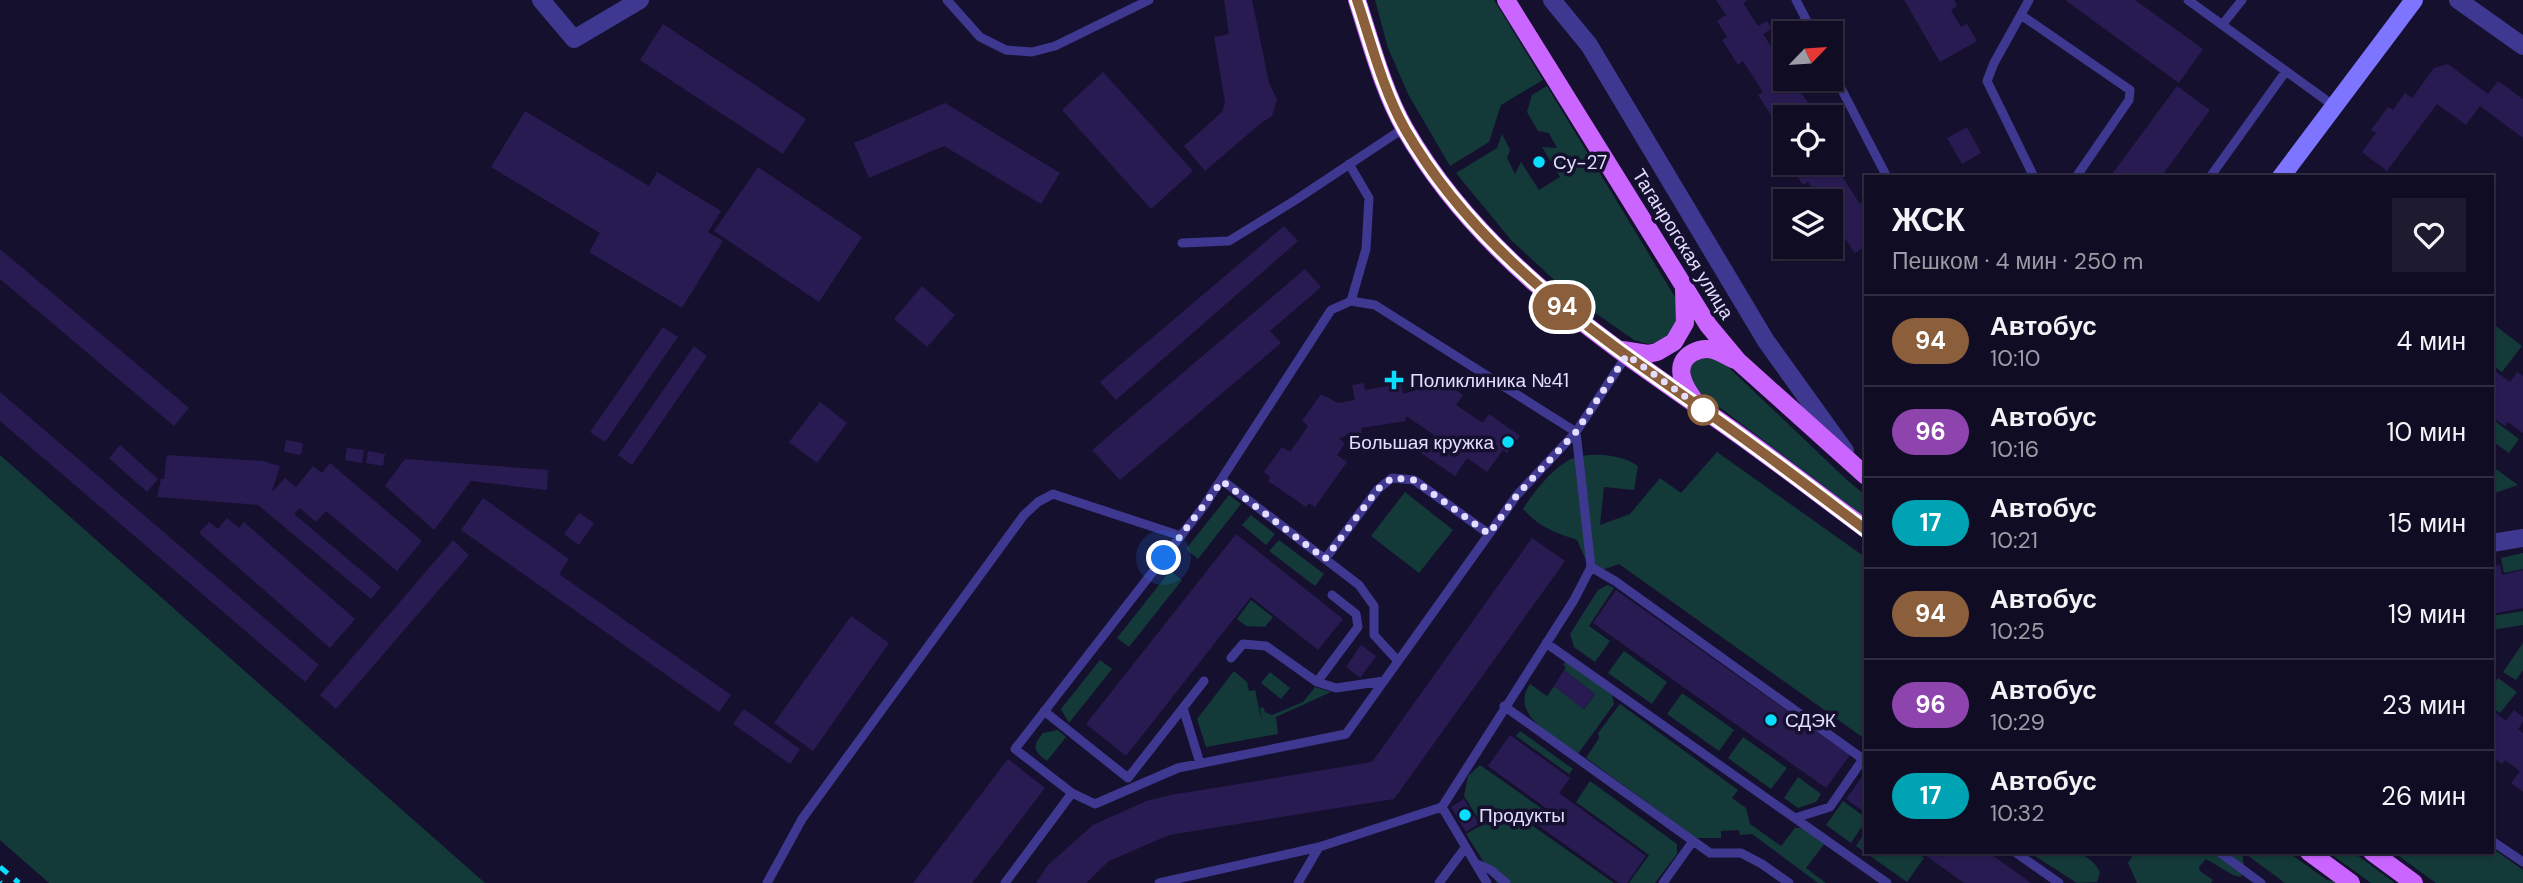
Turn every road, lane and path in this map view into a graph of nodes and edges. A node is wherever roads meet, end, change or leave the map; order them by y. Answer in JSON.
{"nodes":[{"id":1,"x":541,"y":0,"type":"edge"},
{"id":2,"x":640,"y":0,"type":"edge"},
{"id":3,"x":947,"y":0,"type":"edge"},
{"id":4,"x":1149,"y":0,"type":"edge"},
{"id":5,"x":1357,"y":0,"type":"edge"},
{"id":6,"x":1506,"y":0,"type":"edge"},
{"id":7,"x":1552,"y":0,"type":"edge"},
{"id":8,"x":1796,"y":0,"type":"edge"},
{"id":9,"x":2029,"y":0,"type":"edge"},
{"id":10,"x":2188,"y":0,"type":"edge"},
{"id":11,"x":2242,"y":0,"type":"edge"},
{"id":12,"x":2414,"y":0,"type":"edge"},
{"id":13,"x":2458,"y":0,"type":"edge"},
{"id":14,"x":2021,"y":15,"type":"junction"},
{"id":15,"x":1807,"y":21,"type":"edge"},
{"id":16,"x":2222,"y":25,"type":"junction"},
{"id":17,"x":2523,"y":46,"type":"edge"},
{"id":18,"x":2286,"y":71,"type":"junction"},
{"id":19,"x":1842,"y":91,"type":"edge"},
{"id":20,"x":2334,"y":106,"type":"junction"},
{"id":21,"x":1404,"y":128,"type":"junction"},
{"id":22,"x":1349,"y":164,"type":"junction"},
{"id":23,"x":1886,"y":175,"type":"edge"},
{"id":24,"x":2033,"y":175,"type":"edge"},
{"id":25,"x":2077,"y":175,"type":"edge"},
{"id":26,"x":2211,"y":175,"type":"edge"},
{"id":27,"x":2282,"y":175,"type":"edge"},
{"id":28,"x":1182,"y":243,"type":"dead end"},
{"id":29,"x":1683,"y":284,"type":"junction"},
{"id":30,"x":1351,"y":301,"type":"junction"},
{"id":31,"x":1623,"y":352,"type":"junction"},
{"id":32,"x":1738,"y":361,"type":"junction"},
{"id":33,"x":1698,"y":406,"type":"junction"},
{"id":34,"x":1576,"y":432,"type":"junction"},
{"id":35,"x":1862,"y":474,"type":"edge"},
{"id":36,"x":1222,"y":481,"type":"junction"},
{"id":37,"x":1864,"y":528,"type":"edge"},
{"id":38,"x":1489,"y":534,"type":"junction"},
{"id":39,"x":1181,"y":536,"type":"junction"},
{"id":40,"x":2523,"y":538,"type":"edge"},
{"id":41,"x":2494,"y":543,"type":"edge"},
{"id":42,"x":1325,"y":559,"type":"junction"},
{"id":43,"x":1591,"y":567,"type":"junction"},
{"id":44,"x":1332,"y":595,"type":"dead end"},
{"id":45,"x":1546,"y":643,"type":"junction"},
{"id":46,"x":1231,"y":658,"type":"dead end"},
{"id":47,"x":1398,"y":661,"type":"junction"},
{"id":48,"x":1204,"y":681,"type":"dead end"},
{"id":49,"x":1384,"y":681,"type":"junction"},
{"id":50,"x":1317,"y":682,"type":"junction"},
{"id":51,"x":1504,"y":706,"type":"junction"},
{"id":52,"x":1182,"y":708,"type":"junction"},
{"id":53,"x":1044,"y":711,"type":"junction"},
{"id":54,"x":1200,"y":763,"type":"junction"},
{"id":55,"x":1072,"y":793,"type":"junction"},
{"id":56,"x":1442,"y":807,"type":"junction"},
{"id":57,"x":1795,"y":818,"type":"junction"},
{"id":58,"x":1693,"y":841,"type":"junction"},
{"id":59,"x":2494,"y":842,"type":"edge"},
{"id":60,"x":1319,"y":847,"type":"junction"},
{"id":61,"x":1465,"y":848,"type":"junction"},
{"id":62,"x":2018,"y":854,"type":"edge"},
{"id":63,"x":2221,"y":854,"type":"edge"},
{"id":64,"x":2312,"y":854,"type":"edge"},
{"id":65,"x":2375,"y":854,"type":"edge"},
{"id":66,"x":2523,"y":862,"type":"edge"},
{"id":67,"x":1475,"y":863,"type":"junction"},
{"id":68,"x":767,"y":883,"type":"edge"},
{"id":69,"x":1005,"y":883,"type":"edge"},
{"id":70,"x":1159,"y":883,"type":"edge"},
{"id":71,"x":1298,"y":883,"type":"edge"},
{"id":72,"x":1439,"y":883,"type":"edge"},
{"id":73,"x":1487,"y":883,"type":"edge"},
{"id":74,"x":1506,"y":883,"type":"edge"},
{"id":75,"x":1663,"y":883,"type":"edge"},
{"id":76,"x":1789,"y":883,"type":"edge"},
{"id":77,"x":1886,"y":883,"type":"edge"},
{"id":78,"x":2059,"y":883,"type":"edge"},
{"id":79,"x":2261,"y":883,"type":"edge"},
{"id":80,"x":2351,"y":883,"type":"edge"},
{"id":81,"x":2414,"y":883,"type":"edge"}],
"edges":[{"from":1,"to":2,"type":"street"},
{"from":3,"to":4,"type":"lane"},
{"from":5,"to":21,"type":"main road"},
{"from":6,"to":29,"type":"main road","name":"Таганрогская улица"},
{"from":7,"to":35,"type":"street"},
{"from":8,"to":15,"type":"lane"},
{"from":9,"to":14,"type":"lane"},
{"from":10,"to":16,"type":"lane"},
{"from":11,"to":16,"type":"lane"},
{"from":12,"to":20,"type":"street"},
{"from":13,"to":17,"type":"street"},
{"from":14,"to":24,"type":"lane"},
{"from":14,"to":25,"type":"lane"},
{"from":16,"to":18,"type":"lane"},
{"from":18,"to":20,"type":"lane"},
{"from":18,"to":26,"type":"lane"},
{"from":19,"to":23,"type":"lane"},
{"from":20,"to":27,"type":"street"},
{"from":21,"to":22,"type":"lane"},
{"from":21,"to":31,"type":"main road"},
{"from":22,"to":28,"type":"lane"},
{"from":22,"to":30,"type":"lane"},
{"from":29,"to":31,"type":"main road"},
{"from":29,"to":32,"type":"main road","name":"Таганрогская улица"},
{"from":30,"to":34,"type":"lane"},
{"from":30,"to":36,"type":"lane"},
{"from":31,"to":33,"type":"main road"},
{"from":31,"to":34,"type":"lane"},
{"from":32,"to":33,"type":"main road"},
{"from":32,"to":35,"type":"main road","name":"Таганрогская улица"},
{"from":33,"to":37,"type":"main road"},
{"from":34,"to":38,"type":"lane"},
{"from":34,"to":43,"type":"lane"},
{"from":36,"to":39,"type":"lane"},
{"from":36,"to":42,"type":"lane"},
{"from":38,"to":42,"type":"lane"},
{"from":38,"to":47,"type":"lane"},
{"from":39,"to":53,"type":"lane"},
{"from":39,"to":68,"type":"lane"},
{"from":40,"to":41,"type":"street"},
{"from":42,"to":47,"type":"lane"},
{"from":43,"to":45,"type":"lane"},
{"from":43,"to":57,"type":"lane"},
{"from":44,"to":50,"type":"lane"},
{"from":45,"to":51,"type":"lane"},
{"from":45,"to":57,"type":"lane"},
{"from":46,"to":50,"type":"lane"},
{"from":47,"to":49,"type":"lane"},
{"from":48,"to":52,"type":"lane"},
{"from":49,"to":50,"type":"lane"},
{"from":49,"to":54,"type":"lane"},
{"from":51,"to":56,"type":"lane"},
{"from":51,"to":58,"type":"lane"},
{"from":52,"to":53,"type":"lane"},
{"from":52,"to":54,"type":"lane"},
{"from":53,"to":55,"type":"lane"},
{"from":54,"to":55,"type":"lane"},
{"from":55,"to":69,"type":"lane"},
{"from":56,"to":60,"type":"lane"},
{"from":56,"to":61,"type":"lane"},
{"from":57,"to":77,"type":"lane"},
{"from":58,"to":75,"type":"lane"},
{"from":58,"to":76,"type":"lane"},
{"from":59,"to":66,"type":"lane"},
{"from":60,"to":70,"type":"lane"},
{"from":60,"to":71,"type":"lane"},
{"from":61,"to":67,"type":"lane"},
{"from":61,"to":72,"type":"lane"},
{"from":62,"to":78,"type":"lane"},
{"from":63,"to":79,"type":"lane"},
{"from":64,"to":80,"type":"main road"},
{"from":65,"to":81,"type":"main road"},
{"from":67,"to":73,"type":"lane"},
{"from":67,"to":74,"type":"lane"}]}
